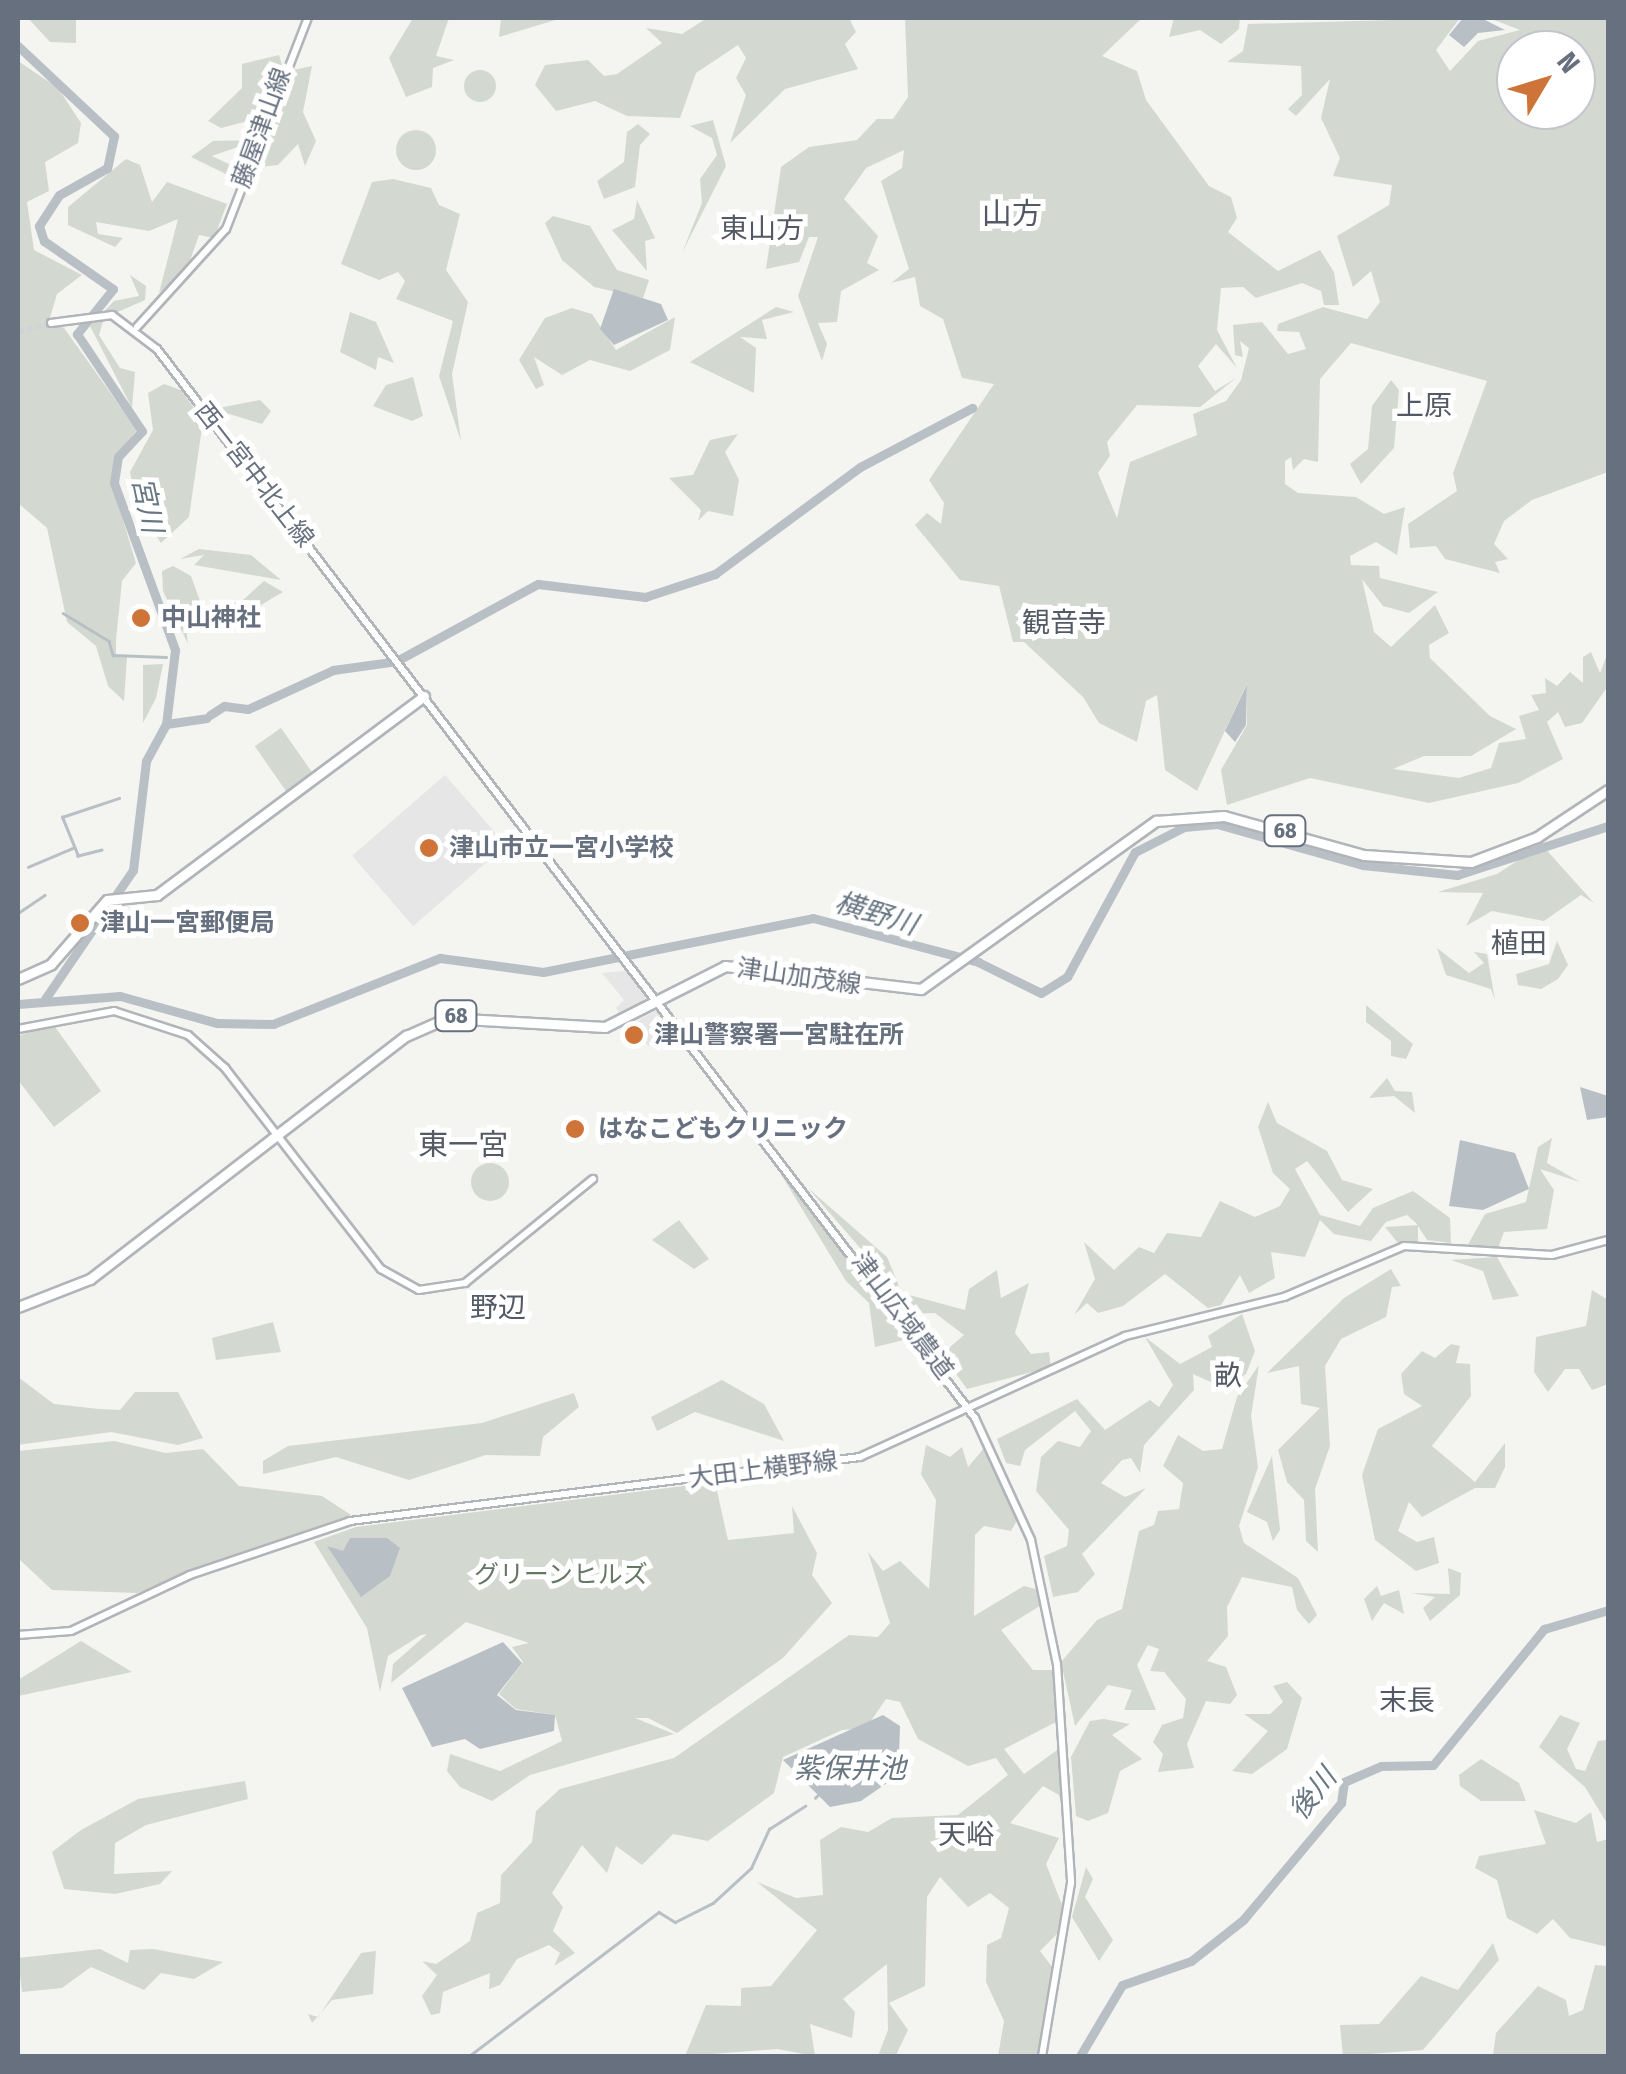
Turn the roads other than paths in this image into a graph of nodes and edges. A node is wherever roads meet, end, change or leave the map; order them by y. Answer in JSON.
{"nodes":[{"id":1,"x":308,"y":18,"type":"edge"},
{"id":2,"x":51,"y":323,"type":"tunnel mouth"},
{"id":3,"x":136,"y":327,"type":"junction"},
{"id":4,"x":424,"y":696,"type":"junction"},
{"id":5,"x":1608,"y":790,"type":"edge"},
{"id":6,"x":18,"y":978,"type":"edge"},
{"id":7,"x":660,"y":1003,"type":"junction"},
{"id":8,"x":18,"y":1028,"type":"edge"},
{"id":9,"x":277,"y":1136,"type":"junction"},
{"id":10,"x":593,"y":1180,"type":"dead end"},
{"id":11,"x":1608,"y":1240,"type":"edge"},
{"id":12,"x":18,"y":1307,"type":"edge"},
{"id":13,"x":969,"y":1407,"type":"junction"},
{"id":14,"x":18,"y":1634,"type":"edge"},
{"id":15,"x":1042,"y":2056,"type":"edge"}],
"edges":[{"from":1,"to":3,"type":"main road","name":"藤屋津山線"},
{"from":2,"to":3,"type":"main road","name":"西一宮中北上線"},
{"from":3,"to":4,"type":"main road","name":"西一宮中北上線"},
{"from":4,"to":6,"type":"main road"},
{"from":4,"to":7,"type":"main road","name":"津山広域農道"},
{"from":5,"to":7,"type":"main road","name":"津山加茂線","number":"68"},
{"from":7,"to":9,"type":"main road","name":"津山加茂線","number":"68"},
{"from":7,"to":13,"type":"main road","name":"津山広域農道"},
{"from":8,"to":9,"type":"main road"},
{"from":9,"to":10,"type":"main road"},
{"from":9,"to":12,"type":"main road","name":"津山加茂線","number":"68"},
{"from":11,"to":13,"type":"main road","name":"大田上横野線"},
{"from":13,"to":14,"type":"main road","name":"大田上横野線"},
{"from":13,"to":15,"type":"main road","name":"津山広域農道"}]}
